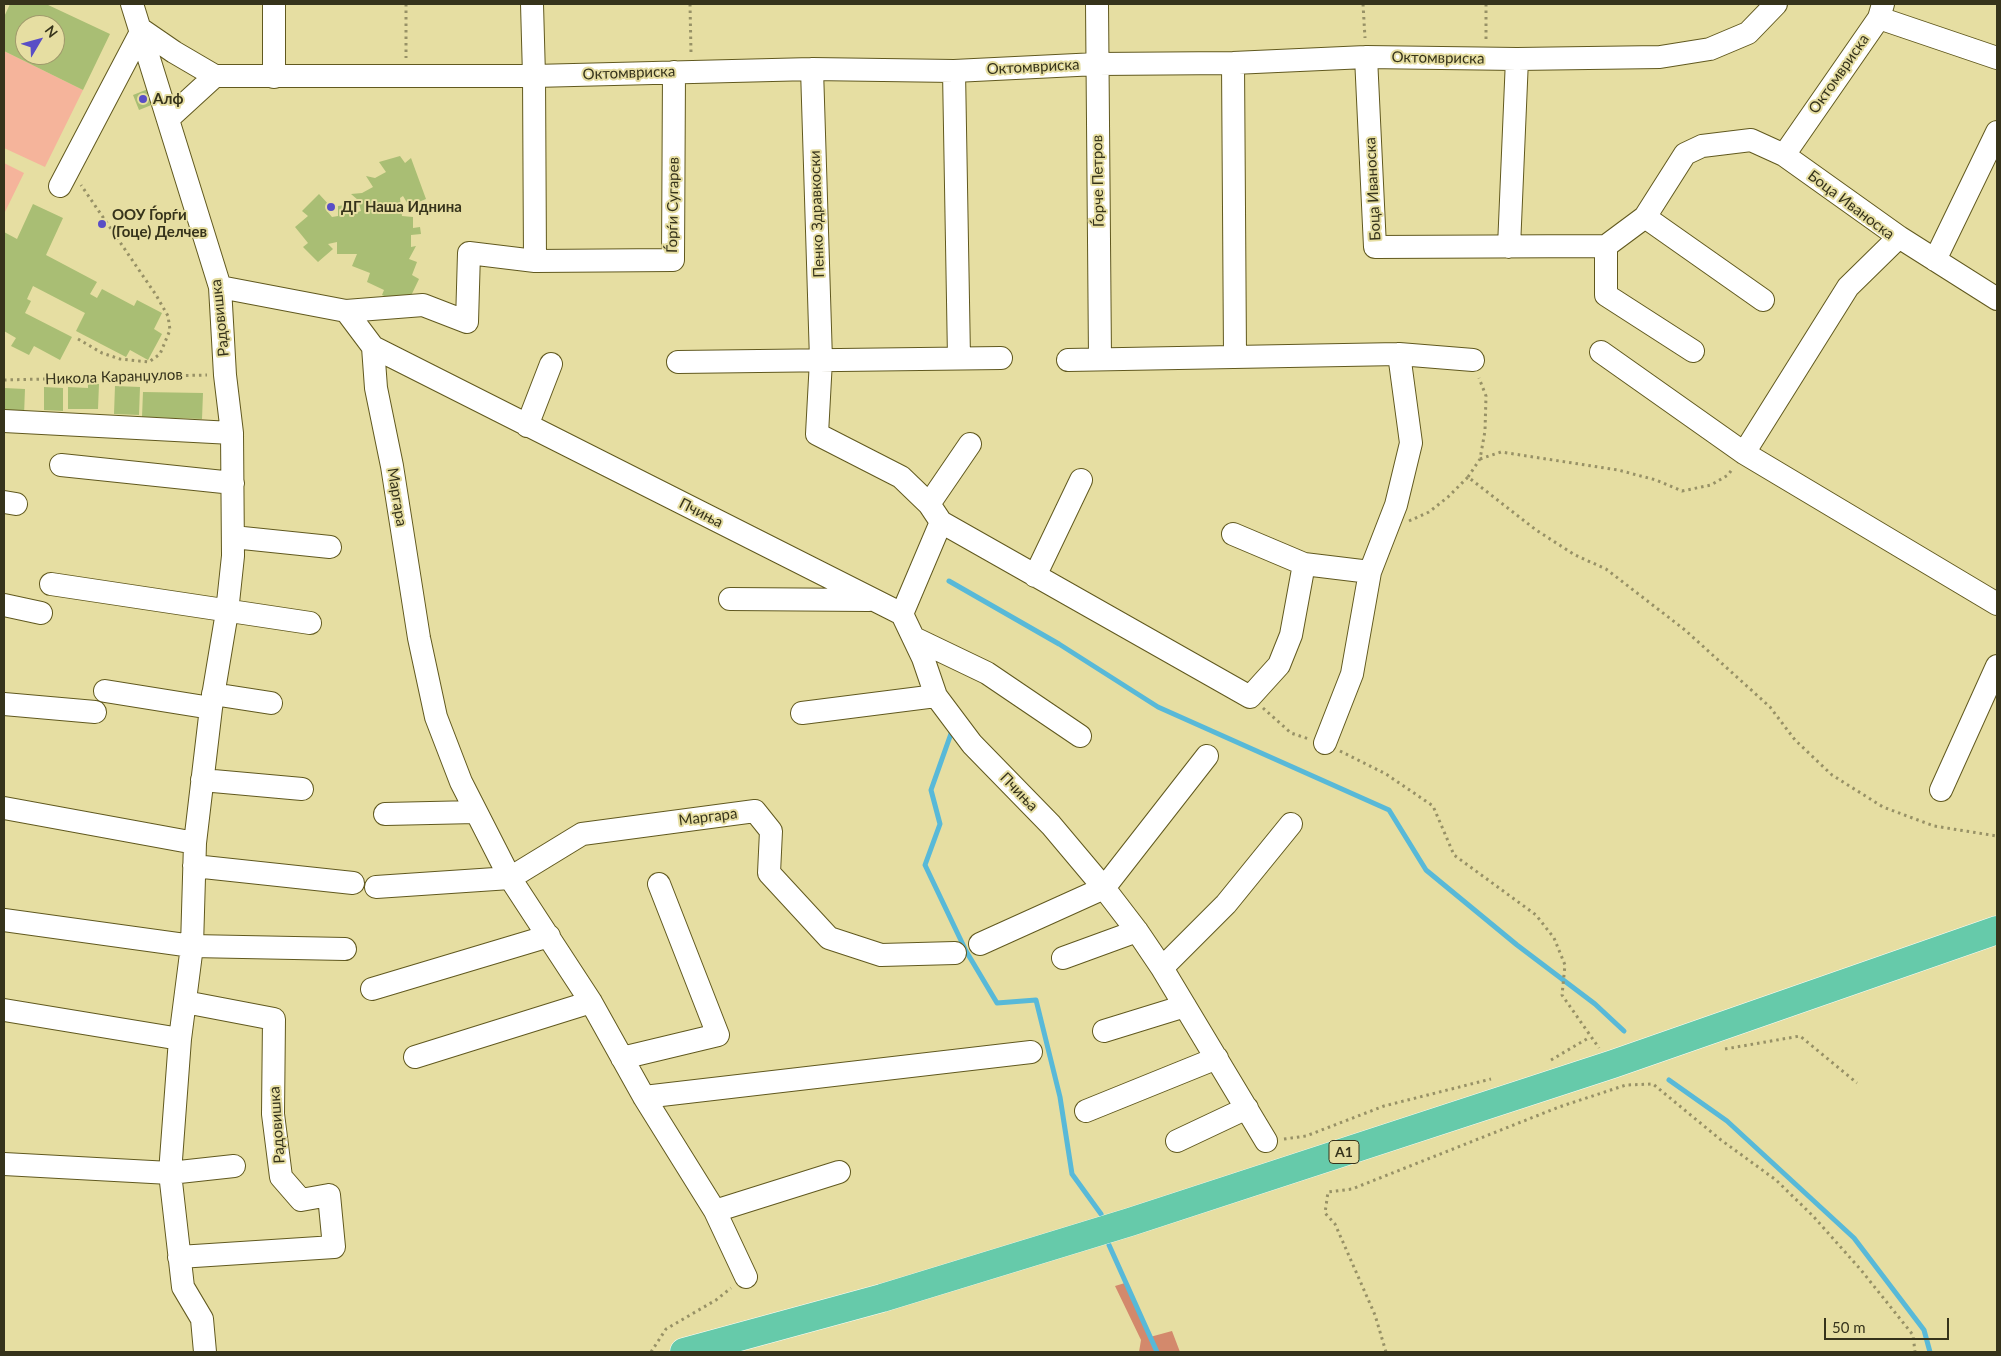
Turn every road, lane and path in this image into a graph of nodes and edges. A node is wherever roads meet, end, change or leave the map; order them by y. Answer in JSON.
{"nodes":[{"id":1,"x":132,"y":4,"type":"edge"},
{"id":2,"x":274,"y":4,"type":"edge"},
{"id":3,"x":406,"y":4,"type":"edge"},
{"id":4,"x":532,"y":4,"type":"edge"},
{"id":5,"x":690,"y":4,"type":"edge"},
{"id":6,"x":1097,"y":4,"type":"edge"},
{"id":7,"x":1363,"y":4,"type":"edge"},
{"id":8,"x":1486,"y":4,"type":"edge"},
{"id":9,"x":1776,"y":4,"type":"edge"},
{"id":10,"x":1881,"y":11,"type":"edge"},
{"id":11,"x":142,"y":30,"type":"junction"},
{"id":12,"x":1366,"y":57,"type":"junction"},
{"id":13,"x":1486,"y":58,"type":"junction"},
{"id":14,"x":1997,"y":58,"type":"edge"},
{"id":15,"x":1517,"y":59,"type":"junction"},
{"id":16,"x":1233,"y":63,"type":"junction"},
{"id":17,"x":1097,"y":64,"type":"junction"},
{"id":18,"x":812,"y":69,"type":"junction"},
{"id":19,"x":954,"y":71,"type":"junction"},
{"id":20,"x":683,"y":72,"type":"junction"},
{"id":21,"x":215,"y":76,"type":"junction"},
{"id":22,"x":274,"y":76,"type":"junction"},
{"id":23,"x":406,"y":76,"type":"junction"},
{"id":24,"x":534,"y":76,"type":"junction"},
{"id":25,"x":168,"y":119,"type":"junction"},
{"id":26,"x":1997,"y":132,"type":"edge"},
{"id":27,"x":1784,"y":155,"type":"junction"},
{"id":28,"x":65,"y":176,"type":"joint"},
{"id":29,"x":1645,"y":217,"type":"junction"},
{"id":30,"x":1900,"y":237,"type":"junction"},
{"id":31,"x":1606,"y":246,"type":"junction"},
{"id":32,"x":1509,"y":247,"type":"junction"},
{"id":33,"x":1935,"y":260,"type":"junction"},
{"id":34,"x":535,"y":261,"type":"junction"},
{"id":35,"x":220,"y":287,"type":"junction"},
{"id":36,"x":1997,"y":299,"type":"edge"},
{"id":37,"x":1763,"y":300,"type":"dead end"},
{"id":38,"x":346,"y":311,"type":"junction"},
{"id":39,"x":78,"y":339,"type":"dead end"},
{"id":40,"x":373,"y":347,"type":"junction"},
{"id":41,"x":1693,"y":351,"type":"dead end"},
{"id":42,"x":1601,"y":352,"type":"dead end"},
{"id":43,"x":1399,"y":354,"type":"junction"},
{"id":44,"x":1234,"y":355,"type":"junction"},
{"id":45,"x":959,"y":358,"type":"junction"},
{"id":46,"x":1001,"y":358,"type":"dead end"},
{"id":47,"x":1100,"y":358,"type":"junction"},
{"id":48,"x":821,"y":360,"type":"junction"},
{"id":49,"x":1068,"y":360,"type":"dead end"},
{"id":50,"x":1473,"y":360,"type":"joint"},
{"id":51,"x":678,"y":362,"type":"dead end"},
{"id":52,"x":551,"y":364,"type":"dead end"},
{"id":53,"x":225,"y":374,"type":"junction"},
{"id":54,"x":4,"y":380,"type":"edge"},
{"id":55,"x":4,"y":421,"type":"edge"},
{"id":56,"x":527,"y":426,"type":"junction"},
{"id":57,"x":232,"y":433,"type":"junction"},
{"id":58,"x":970,"y":444,"type":"dead end"},
{"id":59,"x":1744,"y":453,"type":"junction"},
{"id":60,"x":1480,"y":459,"type":"junction"},
{"id":61,"x":61,"y":466,"type":"dead end"},
{"id":62,"x":1468,"y":477,"type":"junction"},
{"id":63,"x":1081,"y":480,"type":"dead end"},
{"id":64,"x":232,"y":484,"type":"junction"},
{"id":65,"x":935,"y":513,"type":"junction"},
{"id":66,"x":1233,"y":534,"type":"dead end"},
{"id":67,"x":1383,"y":536,"type":"junction"},
{"id":68,"x":233,"y":537,"type":"junction"},
{"id":69,"x":330,"y":547,"type":"dead end"},
{"id":70,"x":1304,"y":564,"type":"junction"},
{"id":71,"x":1370,"y":572,"type":"junction"},
{"id":72,"x":1035,"y":576,"type":"junction"},
{"id":73,"x":51,"y":584,"type":"dead end"},
{"id":74,"x":730,"y":599,"type":"dead end"},
{"id":75,"x":876,"y":601,"type":"junction"},
{"id":76,"x":1997,"y":604,"type":"edge"},
{"id":77,"x":4,"y":606,"type":"edge"},
{"id":78,"x":227,"y":612,"type":"junction"},
{"id":79,"x":41,"y":613,"type":"dead end"},
{"id":80,"x":902,"y":614,"type":"junction"},
{"id":81,"x":310,"y":623,"type":"dead end"},
{"id":82,"x":914,"y":638,"type":"junction"},
{"id":83,"x":1997,"y":666,"type":"edge"},
{"id":84,"x":105,"y":691,"type":"dead end"},
{"id":85,"x":936,"y":696,"type":"junction"},
{"id":86,"x":1250,"y":697,"type":"junction"},
{"id":87,"x":212,"y":701,"type":"junction"},
{"id":88,"x":271,"y":703,"type":"dead end"},
{"id":89,"x":4,"y":704,"type":"edge"},
{"id":90,"x":95,"y":712,"type":"dead end"},
{"id":91,"x":802,"y":713,"type":"dead end"},
{"id":92,"x":1080,"y":736,"type":"dead end"},
{"id":93,"x":1325,"y":743,"type":"junction"},
{"id":94,"x":1207,"y":756,"type":"dead end"},
{"id":95,"x":202,"y":780,"type":"junction"},
{"id":96,"x":302,"y":789,"type":"dead end"},
{"id":97,"x":1941,"y":790,"type":"dead end"},
{"id":98,"x":4,"y":808,"type":"edge"},
{"id":99,"x":476,"y":812,"type":"junction"},
{"id":100,"x":385,"y":814,"type":"dead end"},
{"id":101,"x":1291,"y":824,"type":"dead end"},
{"id":102,"x":1997,"y":836,"type":"edge"},
{"id":103,"x":195,"y":843,"type":"junction"},
{"id":104,"x":194,"y":866,"type":"junction"},
{"id":105,"x":510,"y":878,"type":"junction"},
{"id":106,"x":353,"y":883,"type":"dead end"},
{"id":107,"x":659,"y":884,"type":"dead end"},
{"id":108,"x":376,"y":887,"type":"dead end"},
{"id":109,"x":1104,"y":888,"type":"junction"},
{"id":110,"x":4,"y":920,"type":"edge"},
{"id":111,"x":1997,"y":930,"type":"edge"},
{"id":112,"x":1137,"y":931,"type":"junction"},
{"id":113,"x":549,"y":936,"type":"junction"},
{"id":114,"x":980,"y":944,"type":"dead end"},
{"id":115,"x":192,"y":946,"type":"junction"},
{"id":116,"x":345,"y":949,"type":"dead end"},
{"id":117,"x":955,"y":953,"type":"dead end"},
{"id":118,"x":1063,"y":958,"type":"dead end"},
{"id":119,"x":1162,"y":968,"type":"junction"},
{"id":120,"x":372,"y":989,"type":"dead end"},
{"id":121,"x":184,"y":1002,"type":"junction"},
{"id":122,"x":591,"y":1002,"type":"junction"},
{"id":123,"x":1185,"y":1006,"type":"junction"},
{"id":124,"x":4,"y":1010,"type":"edge"},
{"id":125,"x":1104,"y":1031,"type":"dead end"},
{"id":126,"x":180,"y":1039,"type":"junction"},
{"id":127,"x":1716,"y":1051,"type":"dead end"},
{"id":128,"x":1031,"y":1052,"type":"dead end"},
{"id":129,"x":416,"y":1057,"type":"dead end"},
{"id":130,"x":622,"y":1058,"type":"junction"},
{"id":131,"x":1217,"y":1058,"type":"junction"},
{"id":132,"x":1548,"y":1062,"type":"dead end"},
{"id":133,"x":1494,"y":1078,"type":"dead end"},
{"id":134,"x":1857,"y":1084,"type":"dead end"},
{"id":135,"x":644,"y":1097,"type":"junction"},
{"id":136,"x":1247,"y":1108,"type":"junction"},
{"id":137,"x":1086,"y":1111,"type":"dead end"},
{"id":138,"x":1177,"y":1141,"type":"dead end"},
{"id":139,"x":1266,"y":1141,"type":"joint"},
{"id":140,"x":4,"y":1164,"type":"edge"},
{"id":141,"x":234,"y":1166,"type":"dead end"},
{"id":142,"x":839,"y":1172,"type":"dead end"},
{"id":143,"x":170,"y":1173,"type":"junction"},
{"id":144,"x":715,"y":1211,"type":"junction"},
{"id":145,"x":179,"y":1257,"type":"junction"},
{"id":146,"x":746,"y":1277,"type":"joint"},
{"id":147,"x":205,"y":1352,"type":"edge"},
{"id":148,"x":651,"y":1352,"type":"edge"},
{"id":149,"x":684,"y":1352,"type":"edge"},
{"id":150,"x":1386,"y":1352,"type":"edge"},
{"id":151,"x":1915,"y":1352,"type":"edge"}],
"edges":[{"from":1,"to":11,"type":"street"},
{"from":2,"to":22,"type":"street"},
{"from":3,"to":23,"type":"path"},
{"from":4,"to":24,"type":"street"},
{"from":5,"to":20,"type":"path"},
{"from":6,"to":17,"type":"street","name":"Ѓорче Петров"},
{"from":7,"to":12,"type":"path"},
{"from":8,"to":13,"type":"path"},
{"from":9,"to":15,"type":"street","name":"Октомвриска"},
{"from":10,"to":14,"type":"street","name":"Октомвриска"},
{"from":10,"to":27,"type":"street","name":"Октомвриска"},
{"from":11,"to":21,"type":"street"},
{"from":11,"to":25,"type":"street","name":"Радовишка"},
{"from":11,"to":28,"type":"street"},
{"from":12,"to":13,"type":"street","name":"Октомвриска"},
{"from":12,"to":16,"type":"street","name":"Октомвриска"},
{"from":12,"to":32,"type":"street","name":"Боца Иваноска"},
{"from":13,"to":15,"type":"street","name":"Октомвриска"},
{"from":15,"to":32,"type":"street"},
{"from":16,"to":17,"type":"street","name":"Октомвриска"},
{"from":16,"to":44,"type":"street"},
{"from":17,"to":19,"type":"street","name":"Октомвриска"},
{"from":17,"to":47,"type":"street","name":"Ѓорче Петров"},
{"from":18,"to":19,"type":"street","name":"Октомвриска"},
{"from":18,"to":20,"type":"street","name":"Октомвриска"},
{"from":18,"to":48,"type":"street","name":"Пенко Здравкоски"},
{"from":19,"to":45,"type":"street"},
{"from":20,"to":24,"type":"street","name":"Октомвриска"},
{"from":20,"to":34,"type":"street","name":"Ѓорѓи Сугарев"},
{"from":21,"to":22,"type":"street","name":"Октомвриска"},
{"from":21,"to":25,"type":"street"},
{"from":22,"to":23,"type":"street","name":"Октомвриска"},
{"from":23,"to":24,"type":"street","name":"Октомвриска"},
{"from":24,"to":34,"type":"street"},
{"from":25,"to":35,"type":"street","name":"Радовишка"},
{"from":26,"to":33,"type":"street"},
{"from":27,"to":29,"type":"street","name":"Боца Иваноска"},
{"from":27,"to":30,"type":"street","name":"Боца Иваноска"},
{"from":28,"to":39,"type":"path"},
{"from":29,"to":31,"type":"street","name":"Боца Иваноска"},
{"from":29,"to":37,"type":"street"},
{"from":30,"to":33,"type":"street"},
{"from":30,"to":59,"type":"street","name":"Боца Иваноска"},
{"from":31,"to":32,"type":"street","name":"Боца Иваноска"},
{"from":31,"to":41,"type":"street"},
{"from":33,"to":36,"type":"street"},
{"from":34,"to":38,"type":"street","name":"Ѓорѓи Сугарев"},
{"from":35,"to":38,"type":"street"},
{"from":35,"to":53,"type":"street","name":"Радовишка"},
{"from":38,"to":40,"type":"street"},
{"from":40,"to":56,"type":"street","name":"Пчиња"},
{"from":40,"to":99,"type":"street","name":"Маргара"},
{"from":42,"to":59,"type":"street"},
{"from":43,"to":44,"type":"street"},
{"from":43,"to":50,"type":"street"},
{"from":43,"to":67,"type":"street"},
{"from":44,"to":47,"type":"street"},
{"from":45,"to":46,"type":"street"},
{"from":45,"to":48,"type":"street"},
{"from":47,"to":49,"type":"street"},
{"from":48,"to":51,"type":"street"},
{"from":48,"to":65,"type":"street"},
{"from":50,"to":60,"type":"path"},
{"from":52,"to":56,"type":"street"},
{"from":53,"to":54,"type":"path","name":"Никола Каранџулов"},
{"from":53,"to":57,"type":"street","name":"Радовишка"},
{"from":55,"to":57,"type":"street"},
{"from":56,"to":75,"type":"street","name":"Пчиња"},
{"from":57,"to":64,"type":"street","name":"Радовишка"},
{"from":58,"to":65,"type":"street"},
{"from":59,"to":60,"type":"path"},
{"from":59,"to":76,"type":"street"},
{"from":60,"to":62,"type":"path"},
{"from":61,"to":64,"type":"street"},
{"from":62,"to":67,"type":"path"},
{"from":62,"to":102,"type":"path"},
{"from":63,"to":72,"type":"street"},
{"from":64,"to":68,"type":"street","name":"Радовишка"},
{"from":65,"to":72,"type":"street"},
{"from":65,"to":80,"type":"street"},
{"from":66,"to":70,"type":"street"},
{"from":67,"to":71,"type":"street"},
{"from":68,"to":69,"type":"street"},
{"from":68,"to":78,"type":"street","name":"Радовишка"},
{"from":70,"to":71,"type":"street"},
{"from":70,"to":86,"type":"street"},
{"from":71,"to":93,"type":"street"},
{"from":72,"to":86,"type":"street"},
{"from":73,"to":78,"type":"street"},
{"from":74,"to":75,"type":"street","name":"Пчиња"},
{"from":75,"to":80,"type":"street","name":"Пчиња"},
{"from":77,"to":79,"type":"street"},
{"from":78,"to":81,"type":"street"},
{"from":78,"to":87,"type":"street","name":"Радовишка"},
{"from":80,"to":82,"type":"street","name":"Пчиња"},
{"from":82,"to":85,"type":"street","name":"Пчиња"},
{"from":82,"to":92,"type":"street"},
{"from":83,"to":97,"type":"street"},
{"from":84,"to":87,"type":"street"},
{"from":85,"to":91,"type":"street"},
{"from":85,"to":109,"type":"street","name":"Пчиња"},
{"from":86,"to":93,"type":"path"},
{"from":87,"to":88,"type":"street"},
{"from":87,"to":95,"type":"street","name":"Радовишка"},
{"from":89,"to":90,"type":"street"},
{"from":93,"to":132,"type":"path"},
{"from":94,"to":109,"type":"street"},
{"from":95,"to":96,"type":"street"},
{"from":95,"to":103,"type":"street","name":"Радовишка"},
{"from":98,"to":103,"type":"street"},
{"from":99,"to":100,"type":"street"},
{"from":99,"to":105,"type":"street","name":"Маргара"},
{"from":101,"to":119,"type":"street"},
{"from":103,"to":104,"type":"street","name":"Радовишка"},
{"from":104,"to":106,"type":"street"},
{"from":104,"to":115,"type":"street","name":"Радовишка"},
{"from":105,"to":108,"type":"street","name":"Маргара"},
{"from":105,"to":113,"type":"street","name":"Маргара"},
{"from":105,"to":117,"type":"street","name":"Маргара"},
{"from":107,"to":130,"type":"street"},
{"from":109,"to":112,"type":"street","name":"Пчиња"},
{"from":109,"to":114,"type":"street"},
{"from":110,"to":115,"type":"street"},
{"from":111,"to":149,"type":"main road","number":"A1"},
{"from":112,"to":118,"type":"street"},
{"from":112,"to":119,"type":"street","name":"Пчиња"},
{"from":113,"to":120,"type":"street"},
{"from":113,"to":122,"type":"street","name":"Маргара"},
{"from":115,"to":116,"type":"street"},
{"from":115,"to":121,"type":"street","name":"Радовишка"},
{"from":119,"to":123,"type":"street","name":"Пчиња"},
{"from":121,"to":126,"type":"street","name":"Радовишка"},
{"from":121,"to":145,"type":"street","name":"Радовишка"},
{"from":122,"to":129,"type":"street"},
{"from":122,"to":130,"type":"street","name":"Маргара"},
{"from":123,"to":125,"type":"street"},
{"from":123,"to":131,"type":"street","name":"Пчиња"},
{"from":124,"to":126,"type":"street"},
{"from":126,"to":143,"type":"street","name":"Радовишка"},
{"from":127,"to":134,"type":"path"},
{"from":128,"to":135,"type":"street"},
{"from":130,"to":135,"type":"street","name":"Маргара"},
{"from":131,"to":136,"type":"street","name":"Пчиња"},
{"from":131,"to":137,"type":"street"},
{"from":133,"to":139,"type":"path"},
{"from":135,"to":144,"type":"street","name":"Маргара"},
{"from":136,"to":138,"type":"street"},
{"from":136,"to":139,"type":"street","name":"Пчиња"},
{"from":140,"to":143,"type":"street"},
{"from":141,"to":143,"type":"street"},
{"from":142,"to":144,"type":"street"},
{"from":143,"to":145,"type":"street","name":"Радовишка"},
{"from":144,"to":146,"type":"street","name":"Маргара"},
{"from":145,"to":147,"type":"street","name":"Радовишка"},
{"from":146,"to":148,"type":"path"},
{"from":150,"to":151,"type":"path"}]}
